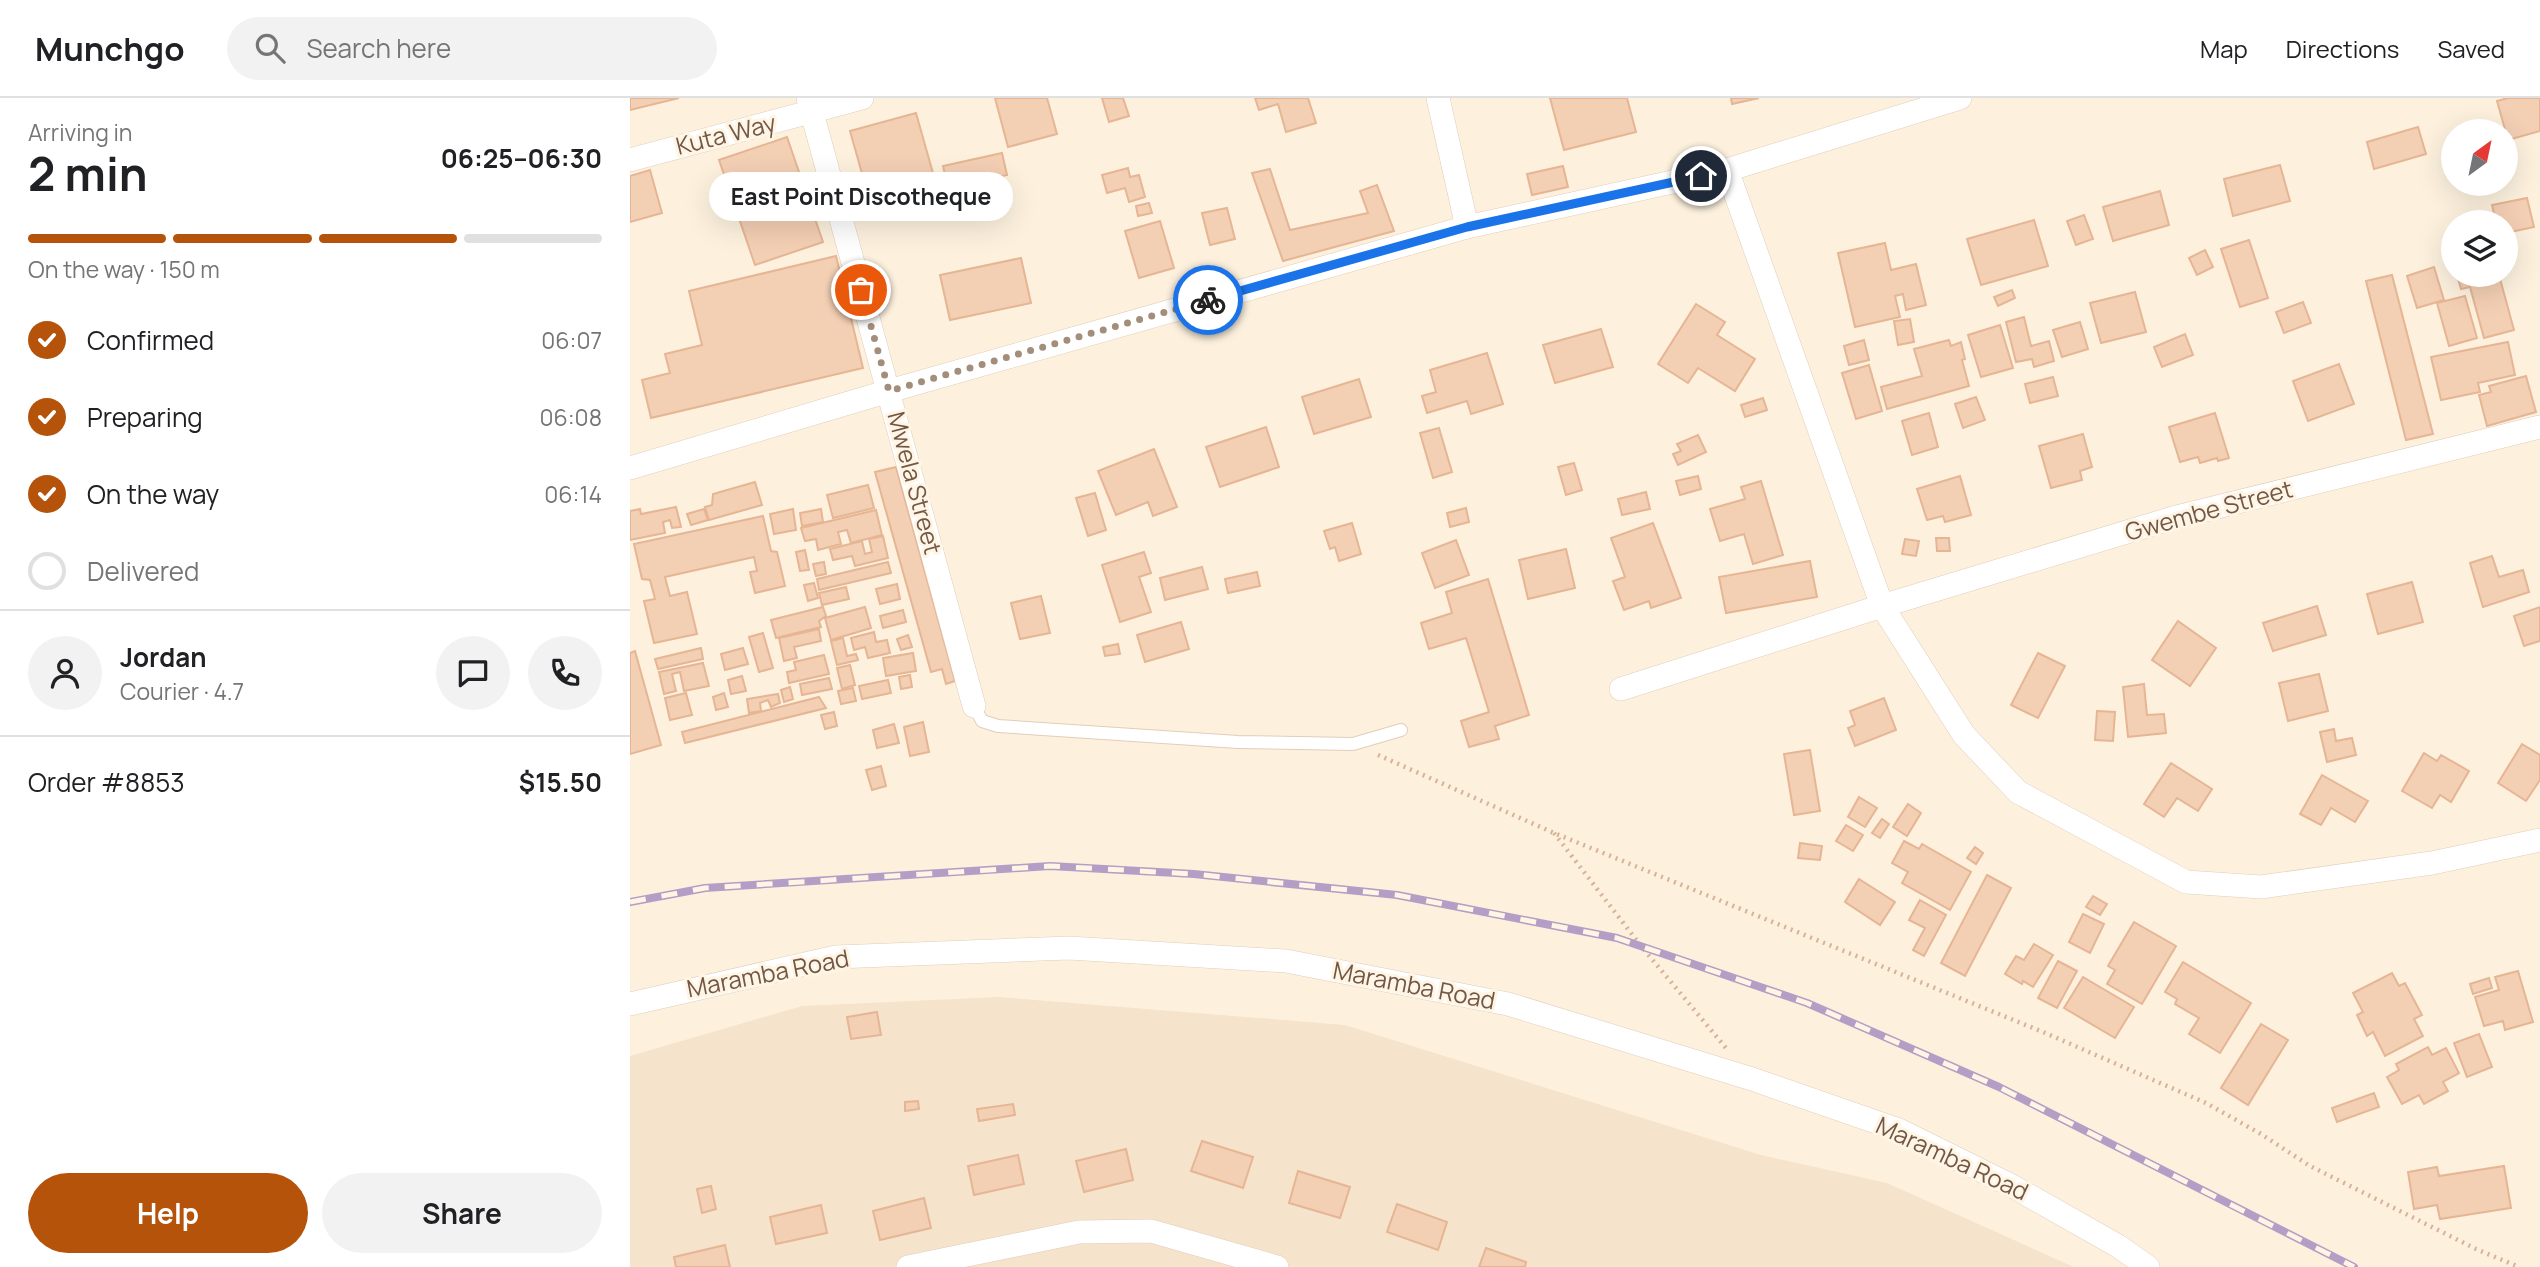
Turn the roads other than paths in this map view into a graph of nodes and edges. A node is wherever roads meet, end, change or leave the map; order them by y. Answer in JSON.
{"nodes":[{"id":1,"x":863,"y":98,"type":"edge"},
{"id":2,"x":1438,"y":98,"type":"edge"},
{"id":3,"x":1960,"y":98,"type":"edge"},
{"id":4,"x":809,"y":106,"type":"edge"},
{"id":5,"x":630,"y":160,"type":"edge"},
{"id":6,"x":1727,"y":170,"type":"junction"},
{"id":7,"x":1467,"y":227,"type":"junction"},
{"id":8,"x":889,"y":391,"type":"junction"},
{"id":9,"x":2540,"y":427,"type":"edge"},
{"id":10,"x":630,"y":468,"type":"edge"},
{"id":11,"x":1882,"y":607,"type":"junction"},
{"id":12,"x":1621,"y":689,"type":"dead end"},
{"id":13,"x":974,"y":706,"type":"joint"},
{"id":14,"x":1401,"y":730,"type":"dead end"},
{"id":15,"x":2540,"y":840,"type":"edge"},
{"id":16,"x":630,"y":1004,"type":"edge"},
{"id":17,"x":1204,"y":1244,"type":"junction"},
{"id":18,"x":1002,"y":1258,"type":"edge"},
{"id":19,"x":908,"y":1267,"type":"edge"},
{"id":20,"x":1209,"y":1267,"type":"edge"},
{"id":21,"x":1277,"y":1267,"type":"edge"},
{"id":22,"x":2148,"y":1267,"type":"edge"}],
"edges":[{"from":1,"to":4,"type":"street","name":"Kuta Way"},
{"from":2,"to":7,"type":"street"},
{"from":3,"to":6,"type":"street"},
{"from":4,"to":5,"type":"street","name":"Kuta Way"},
{"from":4,"to":8,"type":"street","name":"Mwela Street"},
{"from":6,"to":7,"type":"street"},
{"from":6,"to":11,"type":"street"},
{"from":7,"to":8,"type":"street"},
{"from":8,"to":10,"type":"street"},
{"from":8,"to":13,"type":"street","name":"Mwela Street"},
{"from":9,"to":11,"type":"street","name":"Gwembe Street"},
{"from":11,"to":12,"type":"street","name":"Gwembe Street"},
{"from":11,"to":15,"type":"street"},
{"from":13,"to":14,"type":"lane"},
{"from":16,"to":22,"type":"street","name":"Maramba Road"},
{"from":17,"to":18,"type":"street"},
{"from":17,"to":20,"type":"street"},
{"from":17,"to":21,"type":"street"},
{"from":18,"to":19,"type":"street"}]}
